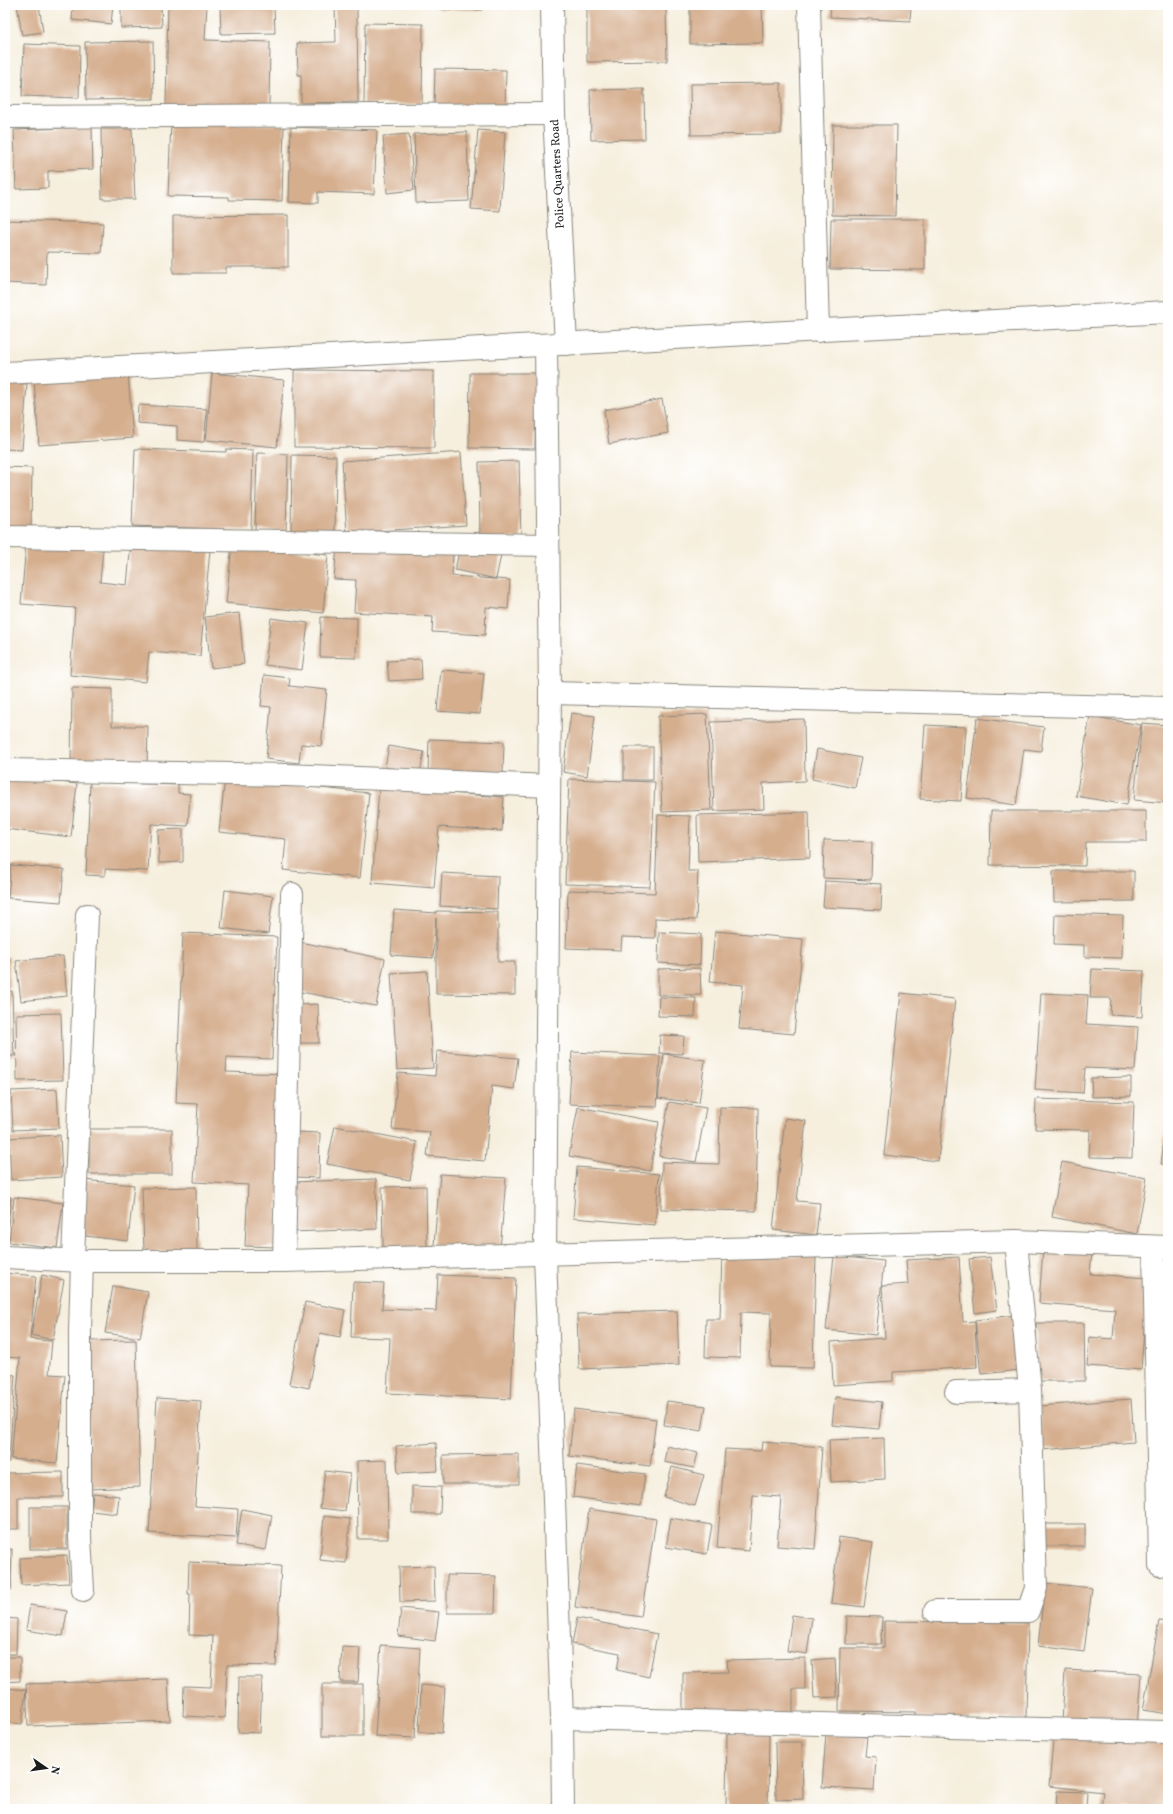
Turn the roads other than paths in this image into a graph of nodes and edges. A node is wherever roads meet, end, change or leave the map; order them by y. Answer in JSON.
{"nodes":[{"id":1,"x":552,"y":5,"type":"edge"},
{"id":2,"x":809,"y":5,"type":"edge"},
{"id":3,"x":554,"y":114,"type":"junction"},
{"id":4,"x":5,"y":117,"type":"edge"},
{"id":5,"x":1168,"y":312,"type":"edge"},
{"id":6,"x":818,"y":331,"type":"junction"},
{"id":7,"x":556,"y":344,"type":"junction"},
{"id":8,"x":5,"y":373,"type":"edge"},
{"id":9,"x":5,"y":537,"type":"edge"},
{"id":10,"x":548,"y":546,"type":"junction"},
{"id":11,"x":550,"y":693,"type":"junction"},
{"id":12,"x":1168,"y":708,"type":"edge"},
{"id":13,"x":5,"y":770,"type":"edge"},
{"id":14,"x":549,"y":786,"type":"junction"},
{"id":15,"x":292,"y":894,"type":"dead end"},
{"id":16,"x":87,"y":915,"type":"dead end"},
{"id":17,"x":1016,"y":1241,"type":"junction"},
{"id":18,"x":1161,"y":1247,"type":"edge"},
{"id":19,"x":545,"y":1256,"type":"junction"},
{"id":20,"x":5,"y":1257,"type":"edge"},
{"id":21,"x":77,"y":1260,"type":"junction"},
{"id":22,"x":284,"y":1261,"type":"junction"},
{"id":23,"x":1030,"y":1390,"type":"junction"},
{"id":24,"x":956,"y":1392,"type":"dead end"},
{"id":25,"x":1160,"y":1565,"type":"dead end"},
{"id":26,"x":83,"y":1590,"type":"dead end"},
{"id":27,"x":935,"y":1611,"type":"dead end"},
{"id":28,"x":562,"y":1718,"type":"junction"},
{"id":29,"x":1168,"y":1732,"type":"edge"},
{"id":30,"x":563,"y":1809,"type":"edge"}],
"edges":[{"from":1,"to":3,"type":"street","name":"Police Quarters Road"},
{"from":2,"to":6,"type":"street"},
{"from":3,"to":4,"type":"street"},
{"from":3,"to":7,"type":"street","name":"Police Quarters Road"},
{"from":5,"to":6,"type":"street"},
{"from":6,"to":7,"type":"street"},
{"from":7,"to":8,"type":"street"},
{"from":7,"to":10,"type":"street","name":"Police Quarters Road"},
{"from":9,"to":10,"type":"street"},
{"from":10,"to":11,"type":"street","name":"Police Quarters Road"},
{"from":11,"to":12,"type":"street"},
{"from":11,"to":14,"type":"street","name":"Police Quarters Road"},
{"from":13,"to":14,"type":"street"},
{"from":14,"to":19,"type":"street","name":"Police Quarters Road"},
{"from":15,"to":22,"type":"street"},
{"from":16,"to":21,"type":"street"},
{"from":17,"to":18,"type":"street"},
{"from":17,"to":19,"type":"street"},
{"from":17,"to":23,"type":"street"},
{"from":18,"to":25,"type":"street"},
{"from":19,"to":22,"type":"street"},
{"from":19,"to":28,"type":"street","name":"Police Quarters Road"},
{"from":20,"to":21,"type":"street"},
{"from":21,"to":22,"type":"street"},
{"from":21,"to":26,"type":"street"},
{"from":23,"to":24,"type":"street"},
{"from":23,"to":27,"type":"street"},
{"from":28,"to":29,"type":"street"},
{"from":28,"to":30,"type":"street","name":"Police Quarters Road"}]}
